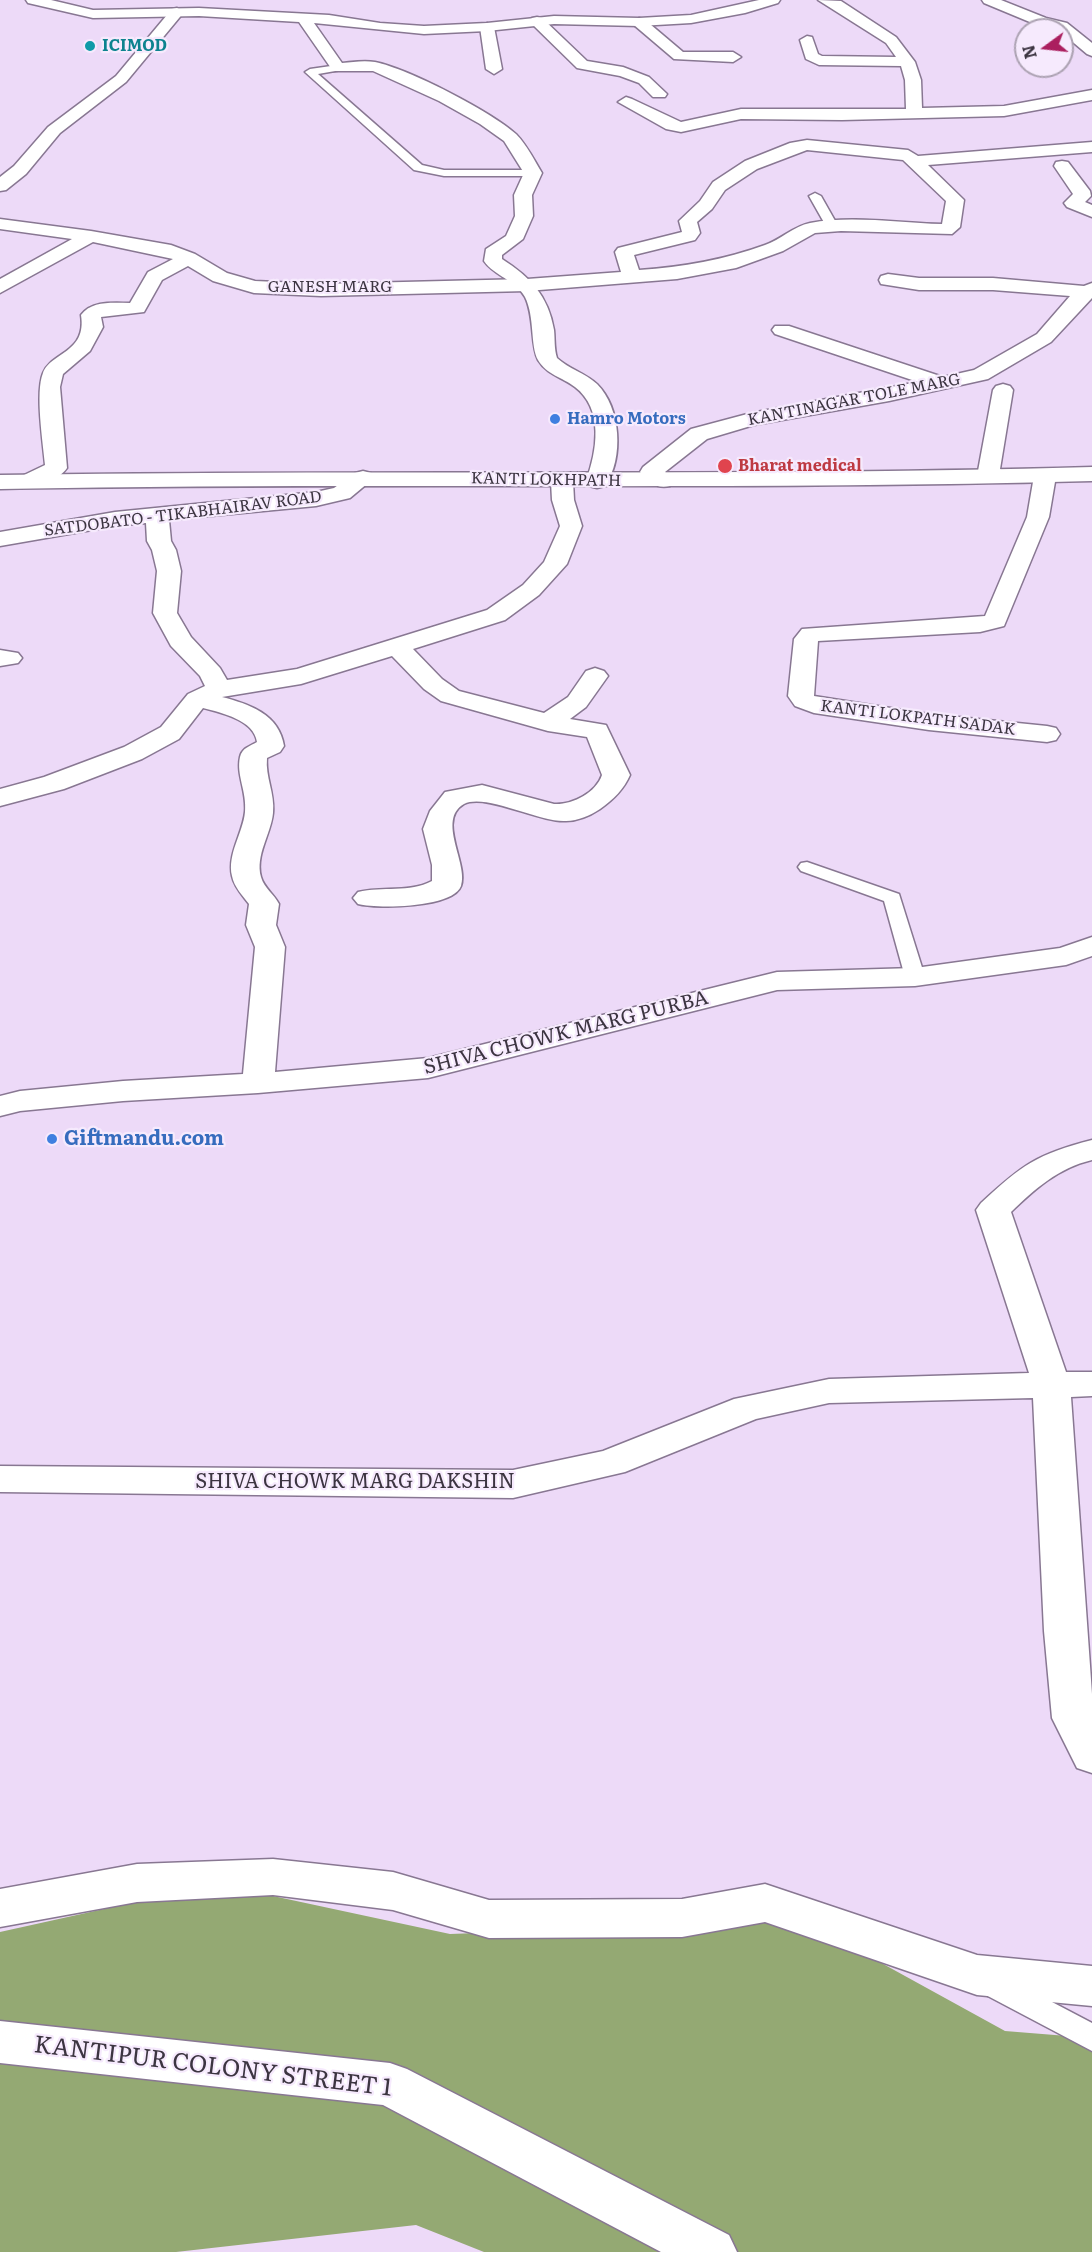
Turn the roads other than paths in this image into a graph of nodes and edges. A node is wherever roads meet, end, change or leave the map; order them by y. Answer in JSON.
{"nodes":[{"id":1,"x":33,"y":0,"type":"edge"},
{"id":2,"x":773,"y":0,"type":"edge"},
{"id":3,"x":825,"y":0,"type":"edge"},
{"id":4,"x":989,"y":0,"type":"edge"},
{"id":5,"x":177,"y":12,"type":"junction"},
{"id":6,"x":1032,"y":18,"type":"edge"},
{"id":7,"x":304,"y":19,"type":"junction"},
{"id":8,"x":537,"y":21,"type":"junction"},
{"id":9,"x":639,"y":22,"type":"junction"},
{"id":10,"x":1074,"y":25,"type":"edge"},
{"id":11,"x":1082,"y":25,"type":"dead end"},
{"id":12,"x":487,"y":27,"type":"junction"},
{"id":13,"x":1074,"y":36,"type":"edge"},
{"id":14,"x":807,"y":40,"type":"dead end"},
{"id":15,"x":1092,"y":51,"type":"edge"},
{"id":16,"x":733,"y":57,"type":"dead end"},
{"id":17,"x":907,"y":62,"type":"junction"},
{"id":18,"x":338,"y":68,"type":"junction"},
{"id":19,"x":494,"y":69,"type":"dead end"},
{"id":20,"x":659,"y":94,"type":"dead end"},
{"id":21,"x":1092,"y":95,"type":"edge"},
{"id":22,"x":626,"y":102,"type":"dead end"},
{"id":23,"x":914,"y":113,"type":"junction"},
{"id":24,"x":888,"y":114,"type":"junction"},
{"id":25,"x":1092,"y":147,"type":"edge"},
{"id":26,"x":911,"y":158,"type":"junction"},
{"id":27,"x":1062,"y":166,"type":"dead end"},
{"id":28,"x":533,"y":173,"type":"junction"},
{"id":29,"x":0,"y":186,"type":"edge"},
{"id":30,"x":815,"y":196,"type":"dead end"},
{"id":31,"x":1092,"y":212,"type":"edge"},
{"id":32,"x":0,"y":224,"type":"edge"},
{"id":33,"x":832,"y":226,"type":"junction"},
{"id":34,"x":91,"y":236,"type":"junction"},
{"id":35,"x":188,"y":258,"type":"junction"},
{"id":36,"x":632,"y":276,"type":"junction"},
{"id":37,"x":888,"y":280,"type":"dead end"},
{"id":38,"x":527,"y":285,"type":"junction"},
{"id":39,"x":0,"y":287,"type":"edge"},
{"id":40,"x":1089,"y":290,"type":"edge"},
{"id":41,"x":782,"y":330,"type":"dead end"},
{"id":42,"x":940,"y":383,"type":"junction"},
{"id":43,"x":1003,"y":390,"type":"dead end"},
{"id":44,"x":1092,"y":474,"type":"edge"},
{"id":45,"x":996,"y":476,"type":"junction"},
{"id":46,"x":1045,"y":476,"type":"junction"},
{"id":47,"x":363,"y":478,"type":"junction"},
{"id":48,"x":30,"y":481,"type":"junction"},
{"id":49,"x":562,"y":481,"type":"junction"},
{"id":50,"x":597,"y":481,"type":"junction"},
{"id":51,"x":662,"y":481,"type":"junction"},
{"id":52,"x":0,"y":482,"type":"edge"},
{"id":53,"x":157,"y":515,"type":"junction"},
{"id":54,"x":0,"y":539,"type":"edge"},
{"id":55,"x":397,"y":647,"type":"junction"},
{"id":56,"x":595,"y":676,"type":"dead end"},
{"id":57,"x":208,"y":694,"type":"junction"},
{"id":58,"x":548,"y":723,"type":"junction"},
{"id":59,"x":1047,"y":735,"type":"dead end"},
{"id":60,"x":0,"y":798,"type":"edge"},
{"id":61,"x":807,"y":867,"type":"dead end"},
{"id":62,"x":368,"y":898,"type":"dead end"},
{"id":63,"x":1092,"y":946,"type":"edge"},
{"id":64,"x":915,"y":977,"type":"junction"},
{"id":65,"x":258,"y":1083,"type":"junction"},
{"id":66,"x":0,"y":1106,"type":"edge"},
{"id":67,"x":1092,"y":1150,"type":"edge"},
{"id":68,"x":1051,"y":1384,"type":"junction"},
{"id":69,"x":1092,"y":1384,"type":"edge"},
{"id":70,"x":0,"y":1479,"type":"edge"},
{"id":71,"x":1092,"y":1756,"type":"edge"},
{"id":72,"x":0,"y":1908,"type":"edge"},
{"id":73,"x":977,"y":1975,"type":"junction"},
{"id":74,"x":1092,"y":1986,"type":"edge"},
{"id":75,"x":1092,"y":2038,"type":"edge"},
{"id":76,"x":0,"y":2042,"type":"edge"},
{"id":77,"x":711,"y":2252,"type":"edge"}],
"edges":[{"from":1,"to":5,"type":"street"},
{"from":2,"to":9,"type":"street"},
{"from":3,"to":17,"type":"street"},
{"from":4,"to":6,"type":"street"},
{"from":5,"to":7,"type":"street"},
{"from":5,"to":29,"type":"street"},
{"from":7,"to":12,"type":"street"},
{"from":7,"to":18,"type":"street"},
{"from":8,"to":9,"type":"street"},
{"from":8,"to":12,"type":"street"},
{"from":8,"to":20,"type":"street"},
{"from":9,"to":16,"type":"street"},
{"from":10,"to":11,"type":"street"},
{"from":12,"to":19,"type":"street"},
{"from":13,"to":15,"type":"street"},
{"from":14,"to":17,"type":"street"},
{"from":17,"to":23,"type":"street"},
{"from":18,"to":28,"type":"street"},
{"from":18,"to":28,"type":"lane"},
{"from":21,"to":23,"type":"street"},
{"from":22,"to":24,"type":"street"},
{"from":23,"to":24,"type":"street"},
{"from":24,"to":26,"type":"street"},
{"from":25,"to":26,"type":"street"},
{"from":26,"to":33,"type":"street","name":"GANESH MARG"},
{"from":26,"to":36,"type":"street"},
{"from":27,"to":31,"type":"street"},
{"from":28,"to":38,"type":"street"},
{"from":30,"to":33,"type":"lane"},
{"from":32,"to":34,"type":"street","name":"GANESH MARG"},
{"from":33,"to":36,"type":"street","name":"GANESH MARG"},
{"from":34,"to":35,"type":"street","name":"GANESH MARG"},
{"from":34,"to":39,"type":"street"},
{"from":35,"to":38,"type":"street","name":"GANESH MARG"},
{"from":35,"to":48,"type":"street"},
{"from":36,"to":38,"type":"street","name":"GANESH MARG"},
{"from":37,"to":40,"type":"street"},
{"from":38,"to":50,"type":"street"},
{"from":40,"to":42,"type":"street","name":"KANTINAGAR TOLE MARG"},
{"from":41,"to":42,"type":"street"},
{"from":42,"to":51,"type":"street","name":"KANTINAGAR TOLE MARG"},
{"from":43,"to":45,"type":"street"},
{"from":44,"to":46,"type":"street","name":"KANTI LOKHPATH"},
{"from":45,"to":46,"type":"street","name":"KANTI LOKHPATH"},
{"from":45,"to":51,"type":"street","name":"KANTI LOKHPATH"},
{"from":46,"to":59,"type":"street","name":"KANTI LOKPATH SADAK"},
{"from":47,"to":48,"type":"street","name":"KANTI LOKHPATH"},
{"from":47,"to":49,"type":"street","name":"KANTI LOKHPATH"},
{"from":47,"to":53,"type":"street","name":"SATDOBATO - TIKABHAIRAV ROAD"},
{"from":48,"to":52,"type":"street","name":"KANTI LOKHPATH"},
{"from":49,"to":50,"type":"street","name":"KANTI LOKHPATH"},
{"from":49,"to":55,"type":"street"},
{"from":50,"to":51,"type":"street","name":"KANTI LOKHPATH"},
{"from":53,"to":54,"type":"street","name":"SATDOBATO - TIKABHAIRAV ROAD"},
{"from":53,"to":57,"type":"street"},
{"from":55,"to":57,"type":"street"},
{"from":55,"to":58,"type":"street"},
{"from":56,"to":58,"type":"street"},
{"from":57,"to":60,"type":"street"},
{"from":57,"to":65,"type":"street"},
{"from":58,"to":62,"type":"street"},
{"from":61,"to":64,"type":"lane"},
{"from":63,"to":64,"type":"street","name":"SHIVA CHOWK MARG PURBA"},
{"from":64,"to":65,"type":"street","name":"SHIVA CHOWK MARG PURBA"},
{"from":65,"to":66,"type":"street","name":"SHIVA CHOWK MARG PURBA"},
{"from":67,"to":68,"type":"street"},
{"from":68,"to":69,"type":"street","name":"SHIVA CHOWK MARG DAKSHIN"},
{"from":68,"to":70,"type":"street","name":"SHIVA CHOWK MARG DAKSHIN"},
{"from":68,"to":71,"type":"street"},
{"from":72,"to":73,"type":"street"},
{"from":73,"to":74,"type":"street"},
{"from":73,"to":75,"type":"lane"},
{"from":76,"to":77,"type":"street","name":"KANTIPUR COLONY STREET 1"}]}
